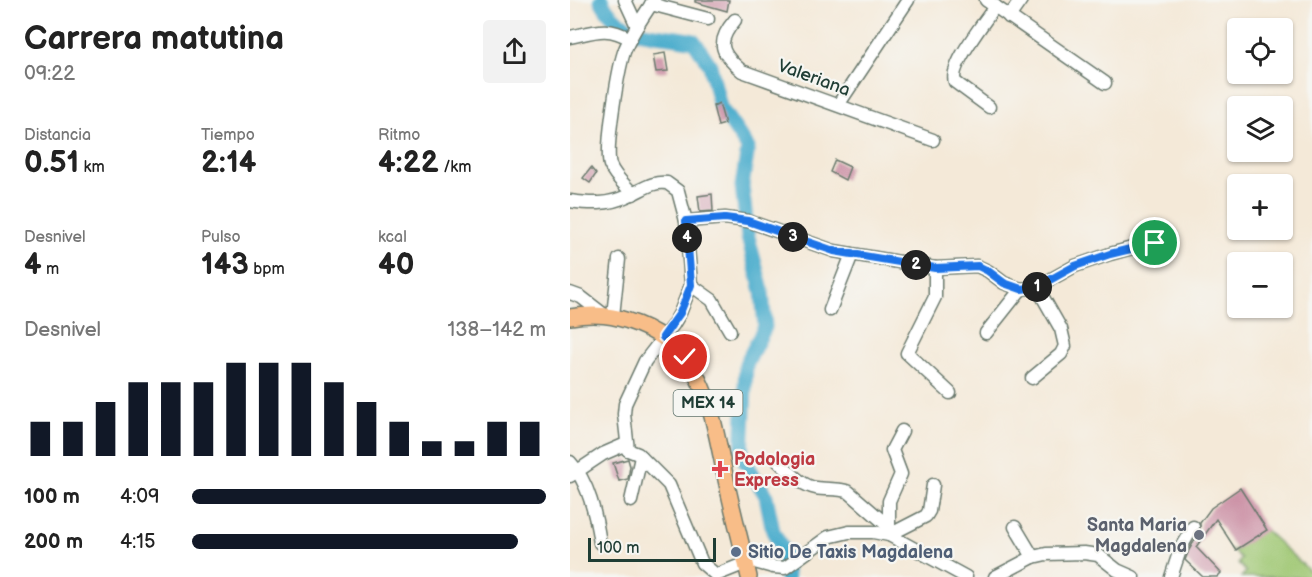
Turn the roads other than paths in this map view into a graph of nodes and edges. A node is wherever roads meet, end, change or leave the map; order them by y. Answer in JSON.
{"nodes":[{"id":1,"x":625,"y":0,"type":"edge"},
{"id":2,"x":908,"y":0,"type":"edge"},
{"id":3,"x":1021,"y":0,"type":"edge"},
{"id":4,"x":652,"y":2,"type":"edge"},
{"id":5,"x":991,"y":3,"type":"edge"},
{"id":6,"x":1009,"y":17,"type":"junction"},
{"id":7,"x":708,"y":19,"type":"dead end"},
{"id":8,"x":735,"y":20,"type":"dead end"},
{"id":9,"x":637,"y":26,"type":"junction"},
{"id":10,"x":570,"y":37,"type":"edge"},
{"id":11,"x":630,"y":39,"type":"junction"},
{"id":12,"x":1106,"y":83,"type":"dead end"},
{"id":13,"x":838,"y":105,"type":"junction"},
{"id":14,"x":989,"y":107,"type":"dead end"},
{"id":15,"x":933,"y":140,"type":"dead end"},
{"id":16,"x":633,"y":194,"type":"junction"},
{"id":17,"x":570,"y":201,"type":"edge"},
{"id":18,"x":686,"y":221,"type":"junction"},
{"id":19,"x":1169,"y":238,"type":"dead end"},
{"id":20,"x":852,"y":254,"type":"junction"},
{"id":21,"x":619,"y":259,"type":"dead end"},
{"id":22,"x":935,"y":268,"type":"junction"},
{"id":23,"x":691,"y":285,"type":"junction"},
{"id":24,"x":1037,"y":287,"type":"junction"},
{"id":25,"x":1021,"y":289,"type":"junction"},
{"id":26,"x":570,"y":293,"type":"edge"},
{"id":27,"x":830,"y":310,"type":"dead end"},
{"id":28,"x":608,"y":315,"type":"junction"},
{"id":29,"x":570,"y":317,"type":"edge"},
{"id":30,"x":730,"y":331,"type":"dead end"},
{"id":31,"x":986,"y":333,"type":"dead end"},
{"id":32,"x":663,"y":337,"type":"junction"},
{"id":33,"x":1032,"y":378,"type":"dead end"},
{"id":34,"x":950,"y":393,"type":"dead end"},
{"id":35,"x":902,"y":431,"type":"dead end"},
{"id":36,"x":628,"y":450,"type":"junction"},
{"id":37,"x":641,"y":457,"type":"junction"},
{"id":38,"x":778,"y":461,"type":"dead end"},
{"id":39,"x":572,"y":469,"type":"edge"},
{"id":40,"x":933,"y":485,"type":"dead end"},
{"id":41,"x":631,"y":501,"type":"dead end"},
{"id":42,"x":1015,"y":527,"type":"dead end"},
{"id":43,"x":1193,"y":527,"type":"dead end"},
{"id":44,"x":889,"y":530,"type":"junction"},
{"id":45,"x":600,"y":543,"type":"dead end"},
{"id":46,"x":1033,"y":557,"type":"junction"},
{"id":47,"x":747,"y":569,"type":"edge"},
{"id":48,"x":721,"y":575,"type":"edge"},
{"id":49,"x":966,"y":577,"type":"edge"},
{"id":50,"x":995,"y":577,"type":"edge"},
{"id":51,"x":1133,"y":577,"type":"edge"},
{"id":52,"x":1171,"y":577,"type":"edge"}],
"edges":[{"from":1,"to":9,"type":"street"},
{"from":2,"to":13,"type":"street"},
{"from":3,"to":6,"type":"street"},
{"from":4,"to":7,"type":"street"},
{"from":4,"to":9,"type":"street"},
{"from":5,"to":6,"type":"street"},
{"from":5,"to":14,"type":"street"},
{"from":6,"to":12,"type":"street"},
{"from":8,"to":13,"type":"street","name":"Valeriana"},
{"from":9,"to":11,"type":"street"},
{"from":10,"to":11,"type":"street"},
{"from":11,"to":16,"type":"street"},
{"from":13,"to":15,"type":"street","name":"Valeriana"},
{"from":16,"to":17,"type":"street"},
{"from":16,"to":18,"type":"street"},
{"from":18,"to":20,"type":"street"},
{"from":18,"to":23,"type":"street"},
{"from":19,"to":24,"type":"street"},
{"from":20,"to":22,"type":"street"},
{"from":20,"to":27,"type":"street"},
{"from":21,"to":28,"type":"street"},
{"from":22,"to":25,"type":"street"},
{"from":22,"to":34,"type":"street"},
{"from":23,"to":30,"type":"street"},
{"from":23,"to":32,"type":"street"},
{"from":24,"to":25,"type":"street"},
{"from":24,"to":33,"type":"street"},
{"from":25,"to":31,"type":"street"},
{"from":26,"to":28,"type":"street"},
{"from":28,"to":29,"type":"main road","number":"MEX 14"},
{"from":28,"to":32,"type":"main road","number":"MEX 14"},
{"from":32,"to":36,"type":"street"},
{"from":32,"to":47,"type":"main road","number":"MEX 14"},
{"from":35,"to":44,"type":"street"},
{"from":36,"to":37,"type":"street"},
{"from":36,"to":39,"type":"street"},
{"from":37,"to":41,"type":"street"},
{"from":37,"to":48,"type":"street"},
{"from":38,"to":44,"type":"street"},
{"from":39,"to":45,"type":"street"},
{"from":40,"to":44,"type":"street"},
{"from":42,"to":46,"type":"street"},
{"from":43,"to":52,"type":"street"},
{"from":44,"to":47,"type":"street"},
{"from":44,"to":49,"type":"street"},
{"from":46,"to":50,"type":"street"},
{"from":46,"to":51,"type":"street"},
{"from":47,"to":48,"type":"street"}]}
